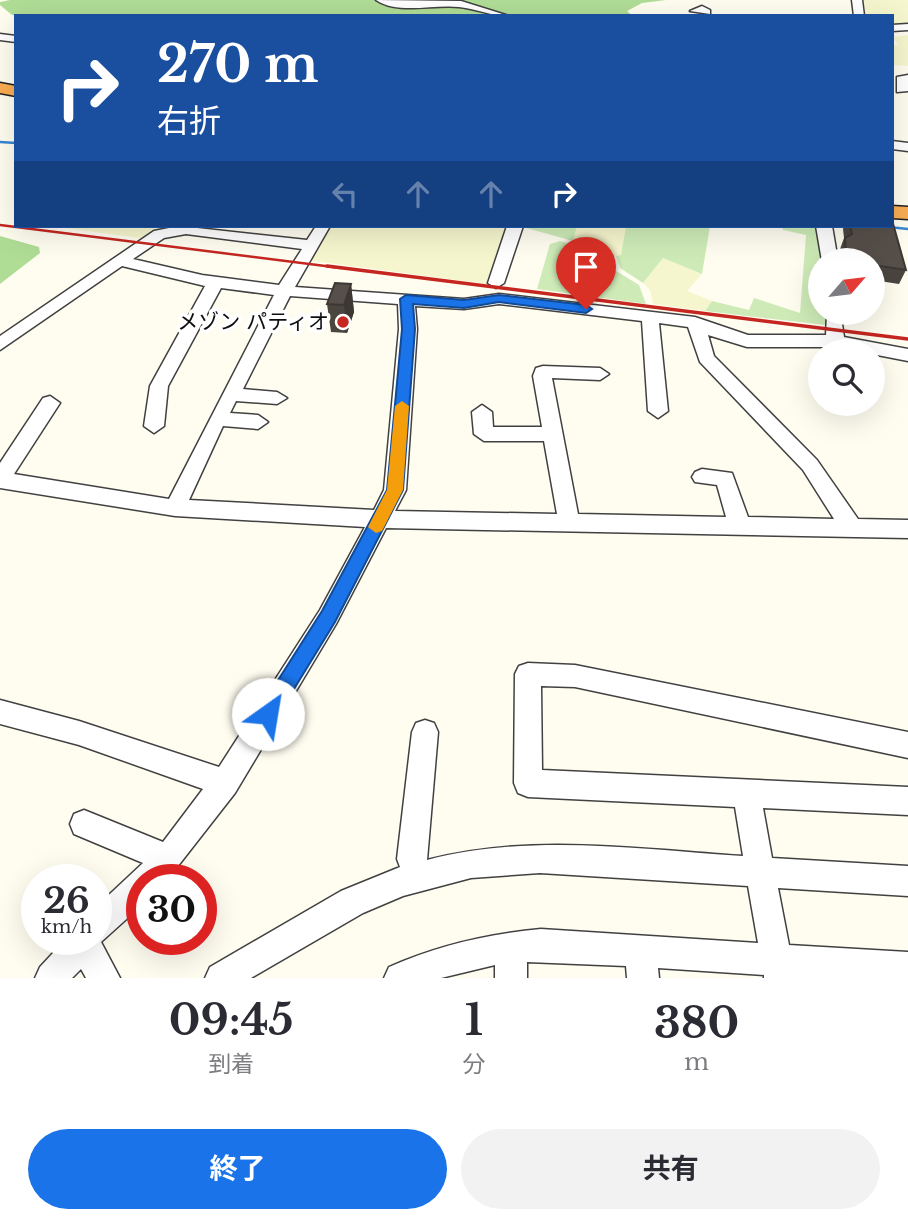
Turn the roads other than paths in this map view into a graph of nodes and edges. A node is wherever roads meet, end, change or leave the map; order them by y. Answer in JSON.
{"nodes":[{"id":1,"x":381,"y":0,"type":"edge"},
{"id":2,"x":497,"y":14,"type":"edge"},
{"id":3,"x":900,"y":70,"type":"edge"},
{"id":4,"x":901,"y":84,"type":"edge"},
{"id":5,"x":322,"y":228,"type":"edge"},
{"id":6,"x":514,"y":228,"type":"edge"},
{"id":7,"x":824,"y":228,"type":"edge"},
{"id":8,"x":160,"y":230,"type":"edge"},
{"id":9,"x":310,"y":245,"type":"junction"},
{"id":10,"x":828,"y":248,"type":"edge"},
{"id":11,"x":119,"y":261,"type":"junction"},
{"id":12,"x":216,"y":281,"type":"junction"},
{"id":13,"x":496,"y":283,"type":"dead end"},
{"id":14,"x":285,"y":291,"type":"junction"},
{"id":15,"x":406,"y":299,"type":"junction"},
{"id":16,"x":650,"y":316,"type":"junction"},
{"id":17,"x":697,"y":326,"type":"junction"},
{"id":18,"x":808,"y":341,"type":"edge"},
{"id":19,"x":0,"y":344,"type":"edge"},
{"id":20,"x":885,"y":351,"type":"edge"},
{"id":21,"x":908,"y":355,"type":"edge"},
{"id":22,"x":600,"y":374,"type":"dead end"},
{"id":23,"x":231,"y":394,"type":"junction"},
{"id":24,"x":277,"y":398,"type":"dead end"},
{"id":25,"x":50,"y":403,"type":"dead end"},
{"id":26,"x":659,"y":411,"type":"dead end"},
{"id":27,"x":482,"y":412,"type":"dead end"},
{"id":28,"x":218,"y":419,"type":"junction"},
{"id":29,"x":258,"y":422,"type":"dead end"},
{"id":30,"x":154,"y":426,"type":"dead end"},
{"id":31,"x":553,"y":434,"type":"junction"},
{"id":32,"x":702,"y":477,"type":"dead end"},
{"id":33,"x":1,"y":482,"type":"edge"},
{"id":34,"x":175,"y":508,"type":"junction"},
{"id":35,"x":380,"y":519,"type":"junction"},
{"id":36,"x":569,"y":522,"type":"junction"},
{"id":37,"x":739,"y":525,"type":"junction"},
{"id":38,"x":851,"y":527,"type":"junction"},
{"id":39,"x":908,"y":529,"type":"edge"},
{"id":40,"x":0,"y":712,"type":"edge"},
{"id":41,"x":425,"y":732,"type":"dead end"},
{"id":42,"x":908,"y":745,"type":"edge"},
{"id":43,"x":225,"y":783,"type":"junction"},
{"id":44,"x":746,"y":793,"type":"junction"},
{"id":45,"x":908,"y":801,"type":"edge"},
{"id":46,"x":84,"y":824,"type":"dead end"},
{"id":47,"x":168,"y":859,"type":"junction"},
{"id":48,"x":163,"y":864,"type":"edge"},
{"id":49,"x":761,"y":872,"type":"junction"},
{"id":50,"x":418,"y":877,"type":"junction"},
{"id":51,"x":908,"y":880,"type":"edge"},
{"id":52,"x":126,"y":900,"type":"edge"},
{"id":53,"x":112,"y":913,"type":"edge"},
{"id":54,"x":512,"y":947,"type":"junction"},
{"id":55,"x":72,"y":955,"type":"edge"},
{"id":56,"x":95,"y":955,"type":"edge"},
{"id":57,"x":642,"y":965,"type":"edge"},
{"id":58,"x":908,"y":968,"type":"edge"},
{"id":59,"x":779,"y":969,"type":"edge"},
{"id":60,"x":51,"y":978,"type":"edge"},
{"id":61,"x":104,"y":978,"type":"edge"},
{"id":62,"x":221,"y":978,"type":"edge"},
{"id":63,"x":400,"y":978,"type":"edge"},
{"id":64,"x":511,"y":978,"type":"edge"}],
"edges":[{"from":1,"to":2,"type":"street"},
{"from":3,"to":4,"type":"street"},
{"from":5,"to":9,"type":"street"},
{"from":6,"to":13,"type":"street"},
{"from":7,"to":10,"type":"street"},
{"from":8,"to":9,"type":"street"},
{"from":8,"to":11,"type":"street"},
{"from":9,"to":14,"type":"street"},
{"from":11,"to":12,"type":"street"},
{"from":11,"to":19,"type":"street"},
{"from":12,"to":14,"type":"street"},
{"from":12,"to":30,"type":"street"},
{"from":14,"to":15,"type":"street"},
{"from":14,"to":23,"type":"street"},
{"from":15,"to":16,"type":"street"},
{"from":15,"to":35,"type":"street"},
{"from":16,"to":17,"type":"street"},
{"from":16,"to":26,"type":"street"},
{"from":17,"to":18,"type":"street"},
{"from":17,"to":38,"type":"street"},
{"from":20,"to":21,"type":"street"},
{"from":22,"to":31,"type":"street"},
{"from":23,"to":24,"type":"street"},
{"from":23,"to":28,"type":"street"},
{"from":25,"to":33,"type":"street"},
{"from":27,"to":31,"type":"street"},
{"from":28,"to":29,"type":"street"},
{"from":28,"to":34,"type":"street"},
{"from":31,"to":36,"type":"street"},
{"from":32,"to":37,"type":"street"},
{"from":33,"to":34,"type":"street"},
{"from":34,"to":35,"type":"street"},
{"from":35,"to":36,"type":"street"},
{"from":35,"to":43,"type":"street"},
{"from":36,"to":37,"type":"street"},
{"from":37,"to":38,"type":"street"},
{"from":38,"to":39,"type":"street"},
{"from":40,"to":43,"type":"street"},
{"from":41,"to":50,"type":"street"},
{"from":42,"to":44,"type":"street"},
{"from":43,"to":47,"type":"street"},
{"from":44,"to":45,"type":"street"},
{"from":44,"to":49,"type":"street"},
{"from":46,"to":47,"type":"street"},
{"from":47,"to":48,"type":"street"},
{"from":49,"to":50,"type":"street"},
{"from":49,"to":51,"type":"street"},
{"from":49,"to":59,"type":"street"},
{"from":50,"to":62,"type":"street"},
{"from":52,"to":53,"type":"street"},
{"from":54,"to":57,"type":"street"},
{"from":54,"to":63,"type":"street"},
{"from":54,"to":64,"type":"street"},
{"from":55,"to":60,"type":"street"},
{"from":56,"to":61,"type":"street"},
{"from":57,"to":59,"type":"street"},
{"from":58,"to":59,"type":"street"}]}
